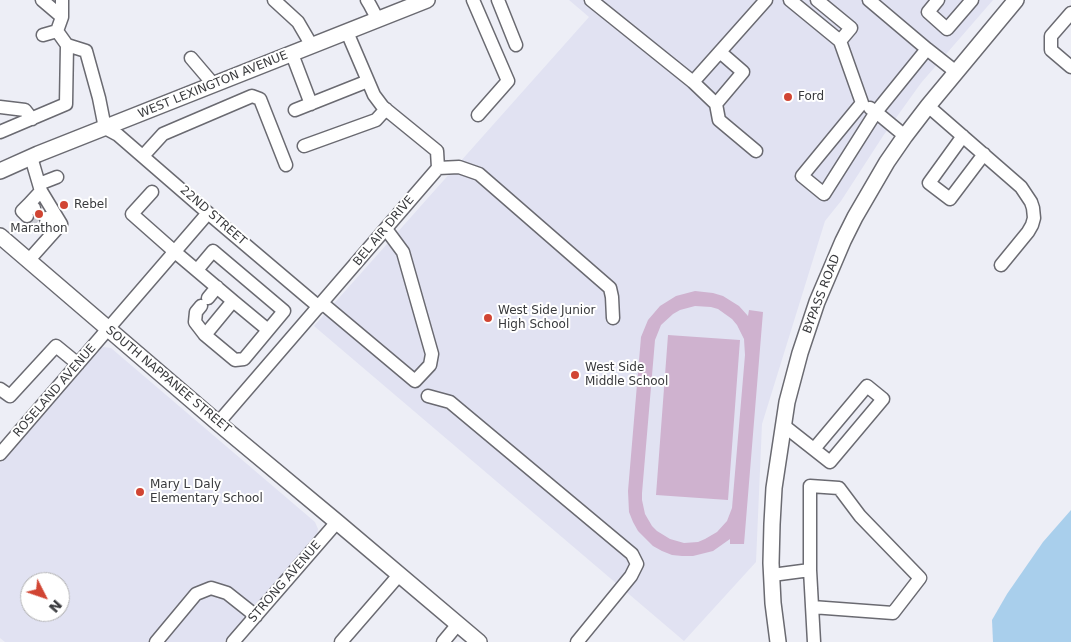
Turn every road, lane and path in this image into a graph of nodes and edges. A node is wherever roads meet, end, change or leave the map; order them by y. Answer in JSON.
{"nodes":[{"id":1,"x":42,"y":0,"type":"edge"},
{"id":2,"x":62,"y":0,"type":"edge"},
{"id":3,"x":274,"y":0,"type":"edge"},
{"id":4,"x":366,"y":0,"type":"edge"},
{"id":5,"x":427,"y":0,"type":"edge"},
{"id":6,"x":474,"y":0,"type":"edge"},
{"id":7,"x":498,"y":0,"type":"edge"},
{"id":8,"x":592,"y":0,"type":"edge"},
{"id":9,"x":766,"y":0,"type":"edge"},
{"id":10,"x":790,"y":0,"type":"edge"},
{"id":11,"x":818,"y":0,"type":"edge"},
{"id":12,"x":870,"y":0,"type":"edge"},
{"id":13,"x":938,"y":0,"type":"edge"},
{"id":14,"x":972,"y":0,"type":"edge"},
{"id":15,"x":1016,"y":0,"type":"edge"},
{"id":16,"x":1071,"y":12,"type":"edge"},
{"id":17,"x":62,"y":17,"type":"junction"},
{"id":18,"x":378,"y":20,"type":"junction"},
{"id":19,"x":57,"y":31,"type":"junction"},
{"id":20,"x":347,"y":32,"type":"junction"},
{"id":21,"x":43,"y":35,"type":"dead end"},
{"id":22,"x":840,"y":41,"type":"junction"},
{"id":23,"x":67,"y":44,"type":"junction"},
{"id":24,"x":516,"y":45,"type":"dead end"},
{"id":25,"x":312,"y":46,"type":"junction"},
{"id":26,"x":927,"y":49,"type":"junction"},
{"id":27,"x":720,"y":52,"type":"junction"},
{"id":28,"x":292,"y":54,"type":"junction"},
{"id":29,"x":192,"y":58,"type":"dead end"},
{"id":30,"x":1071,"y":67,"type":"edge"},
{"id":31,"x":956,"y":72,"type":"junction"},
{"id":32,"x":368,"y":81,"type":"junction"},
{"id":33,"x":693,"y":82,"type":"junction"},
{"id":34,"x":214,"y":85,"type":"junction"},
{"id":35,"x":862,"y":103,"type":"junction"},
{"id":36,"x":311,"y":104,"type":"junction"},
{"id":37,"x":716,"y":104,"type":"junction"},
{"id":38,"x":0,"y":106,"type":"edge"},
{"id":39,"x":928,"y":106,"type":"junction"},
{"id":40,"x":386,"y":109,"type":"junction"},
{"id":41,"x":295,"y":110,"type":"dead end"},
{"id":42,"x":876,"y":112,"type":"junction"},
{"id":43,"x":478,"y":115,"type":"dead end"},
{"id":44,"x":32,"y":119,"type":"junction"},
{"id":45,"x":105,"y":128,"type":"junction"},
{"id":46,"x":0,"y":132,"type":"edge"},
{"id":47,"x":905,"y":136,"type":"junction"},
{"id":48,"x":963,"y":136,"type":"junction"},
{"id":49,"x":304,"y":146,"type":"dead end"},
{"id":50,"x":756,"y":151,"type":"dead end"},
{"id":51,"x":984,"y":154,"type":"junction"},
{"id":52,"x":143,"y":156,"type":"junction"},
{"id":53,"x":30,"y":157,"type":"junction"},
{"id":54,"x":286,"y":165,"type":"dead end"},
{"id":55,"x":438,"y":168,"type":"junction"},
{"id":56,"x":0,"y":171,"type":"edge"},
{"id":57,"x":57,"y":177,"type":"dead end"},
{"id":58,"x":40,"y":187,"type":"junction"},
{"id":59,"x":152,"y":192,"type":"dead end"},
{"id":60,"x":30,"y":209,"type":"dead end"},
{"id":61,"x":208,"y":213,"type":"junction"},
{"id":62,"x":386,"y":229,"type":"junction"},
{"id":63,"x":0,"y":236,"type":"edge"},
{"id":64,"x":175,"y":252,"type":"junction"},
{"id":65,"x":28,"y":261,"type":"junction"},
{"id":66,"x":1001,"y":265,"type":"dead end"},
{"id":67,"x":196,"y":270,"type":"junction"},
{"id":68,"x":217,"y":287,"type":"junction"},
{"id":69,"x":233,"y":301,"type":"junction"},
{"id":70,"x":321,"y":305,"type":"junction"},
{"id":71,"x":613,"y":318,"type":"dead end"},
{"id":72,"x":108,"y":329,"type":"junction"},
{"id":73,"x":268,"y":330,"type":"junction"},
{"id":74,"x":205,"y":335,"type":"junction"},
{"id":75,"x":256,"y":345,"type":"junction"},
{"id":76,"x":273,"y":360,"type":"junction"},
{"id":77,"x":78,"y":364,"type":"junction"},
{"id":78,"x":0,"y":389,"type":"edge"},
{"id":79,"x":428,"y":396,"type":"dead end"},
{"id":80,"x":218,"y":423,"type":"junction"},
{"id":81,"x":783,"y":425,"type":"junction"},
{"id":82,"x":814,"y":449,"type":"junction"},
{"id":83,"x":0,"y":454,"type":"edge"},
{"id":84,"x":337,"y":522,"type":"junction"},
{"id":85,"x":810,"y":570,"type":"junction"},
{"id":86,"x":399,"y":575,"type":"junction"},
{"id":87,"x":772,"y":575,"type":"junction"},
{"id":88,"x":812,"y":607,"type":"junction"},
{"id":89,"x":256,"y":616,"type":"junction"},
{"id":90,"x":458,"y":624,"type":"junction"},
{"id":91,"x":156,"y":642,"type":"edge"},
{"id":92,"x":233,"y":642,"type":"edge"},
{"id":93,"x":341,"y":642,"type":"edge"},
{"id":94,"x":443,"y":642,"type":"edge"},
{"id":95,"x":479,"y":642,"type":"edge"},
{"id":96,"x":577,"y":642,"type":"edge"},
{"id":97,"x":778,"y":642,"type":"edge"},
{"id":98,"x":814,"y":642,"type":"edge"}],
"edges":[{"from":1,"to":17,"type":"street"},
{"from":2,"to":17,"type":"street"},
{"from":3,"to":25,"type":"street"},
{"from":4,"to":18,"type":"street"},
{"from":5,"to":18,"type":"main road","name":"WEST LEXINGTON AVENUE"},
{"from":6,"to":43,"type":"street"},
{"from":7,"to":24,"type":"street"},
{"from":8,"to":33,"type":"street"},
{"from":9,"to":27,"type":"street"},
{"from":10,"to":22,"type":"street"},
{"from":11,"to":22,"type":"street"},
{"from":12,"to":26,"type":"street"},
{"from":13,"to":14,"type":"street"},
{"from":15,"to":31,"type":"main road","name":"BYPASS ROAD"},
{"from":16,"to":30,"type":"street"},
{"from":17,"to":19,"type":"street"},
{"from":18,"to":20,"type":"main road","name":"WEST LEXINGTON AVENUE"},
{"from":19,"to":21,"type":"street"},
{"from":19,"to":23,"type":"street"},
{"from":20,"to":25,"type":"main road","name":"WEST LEXINGTON AVENUE"},
{"from":20,"to":32,"type":"street"},
{"from":22,"to":35,"type":"street"},
{"from":23,"to":44,"type":"street"},
{"from":23,"to":45,"type":"street"},
{"from":25,"to":28,"type":"main road","name":"WEST LEXINGTON AVENUE"},
{"from":26,"to":31,"type":"street"},
{"from":26,"to":42,"type":"street"},
{"from":27,"to":33,"type":"street"},
{"from":27,"to":37,"type":"street"},
{"from":28,"to":34,"type":"main road","name":"WEST LEXINGTON AVENUE"},
{"from":28,"to":36,"type":"street"},
{"from":29,"to":34,"type":"street"},
{"from":31,"to":39,"type":"main road","name":"BYPASS ROAD"},
{"from":32,"to":36,"type":"street"},
{"from":32,"to":40,"type":"street"},
{"from":33,"to":37,"type":"street"},
{"from":34,"to":45,"type":"main road","name":"WEST LEXINGTON AVENUE"},
{"from":35,"to":42,"type":"street"},
{"from":35,"to":42,"type":"street"},
{"from":36,"to":41,"type":"street"},
{"from":37,"to":50,"type":"street"},
{"from":38,"to":44,"type":"street"},
{"from":39,"to":47,"type":"main road","name":"BYPASS ROAD"},
{"from":39,"to":48,"type":"street"},
{"from":40,"to":49,"type":"street"},
{"from":40,"to":55,"type":"street"},
{"from":42,"to":47,"type":"street"},
{"from":44,"to":46,"type":"street"},
{"from":45,"to":52,"type":"street","name":"22ND STREET"},
{"from":45,"to":53,"type":"main road","name":"WEST LEXINGTON AVENUE"},
{"from":47,"to":81,"type":"main road","name":"BYPASS ROAD"},
{"from":48,"to":51,"type":"street"},
{"from":48,"to":51,"type":"street"},
{"from":51,"to":66,"type":"street"},
{"from":52,"to":54,"type":"street"},
{"from":52,"to":61,"type":"street","name":"22ND STREET"},
{"from":53,"to":56,"type":"main road","name":"WEST LEXINGTON AVENUE"},
{"from":53,"to":58,"type":"street"},
{"from":55,"to":62,"type":"street","name":"BEL AIR DRIVE"},
{"from":55,"to":71,"type":"street"},
{"from":57,"to":58,"type":"street"},
{"from":58,"to":60,"type":"street"},
{"from":58,"to":65,"type":"street"},
{"from":59,"to":64,"type":"street"},
{"from":61,"to":64,"type":"street","name":"ROSELAND AVENUE"},
{"from":61,"to":70,"type":"street","name":"22ND STREET"},
{"from":62,"to":70,"type":"street","name":"BEL AIR DRIVE"},
{"from":62,"to":70,"type":"street","name":"22ND STREET"},
{"from":63,"to":65,"type":"main road","name":"SOUTH NAPPANEE STREET"},
{"from":64,"to":67,"type":"street"},
{"from":64,"to":72,"type":"street","name":"ROSELAND AVENUE"},
{"from":65,"to":72,"type":"main road","name":"SOUTH NAPPANEE STREET"},
{"from":67,"to":68,"type":"street"},
{"from":67,"to":73,"type":"street"},
{"from":68,"to":69,"type":"street"},
{"from":68,"to":74,"type":"street"},
{"from":69,"to":73,"type":"street"},
{"from":69,"to":74,"type":"street"},
{"from":70,"to":76,"type":"street","name":"BEL AIR DRIVE"},
{"from":72,"to":77,"type":"street","name":"ROSELAND AVENUE"},
{"from":72,"to":80,"type":"main road","name":"SOUTH NAPPANEE STREET"},
{"from":73,"to":75,"type":"street"},
{"from":74,"to":75,"type":"street"},
{"from":75,"to":76,"type":"street"},
{"from":76,"to":80,"type":"street","name":"BEL AIR DRIVE"},
{"from":77,"to":78,"type":"street"},
{"from":77,"to":83,"type":"street","name":"ROSELAND AVENUE"},
{"from":79,"to":96,"type":"street"},
{"from":80,"to":84,"type":"main road","name":"SOUTH NAPPANEE STREET"},
{"from":81,"to":82,"type":"street"},
{"from":81,"to":87,"type":"main road","name":"BYPASS ROAD"},
{"from":82,"to":82,"type":"street"},
{"from":84,"to":86,"type":"main road","name":"SOUTH NAPPANEE STREET"},
{"from":84,"to":89,"type":"street","name":"STRONG AVENUE"},
{"from":85,"to":87,"type":"street"},
{"from":85,"to":88,"type":"street"},
{"from":85,"to":88,"type":"street"},
{"from":86,"to":90,"type":"main road","name":"SOUTH NAPPANEE STREET"},
{"from":86,"to":93,"type":"street"},
{"from":87,"to":97,"type":"main road","name":"BYPASS ROAD"},
{"from":88,"to":98,"type":"street"},
{"from":89,"to":91,"type":"street"},
{"from":89,"to":92,"type":"street","name":"STRONG AVENUE"},
{"from":90,"to":94,"type":"street"},
{"from":90,"to":95,"type":"main road","name":"SOUTH NAPPANEE STREET"}]}
